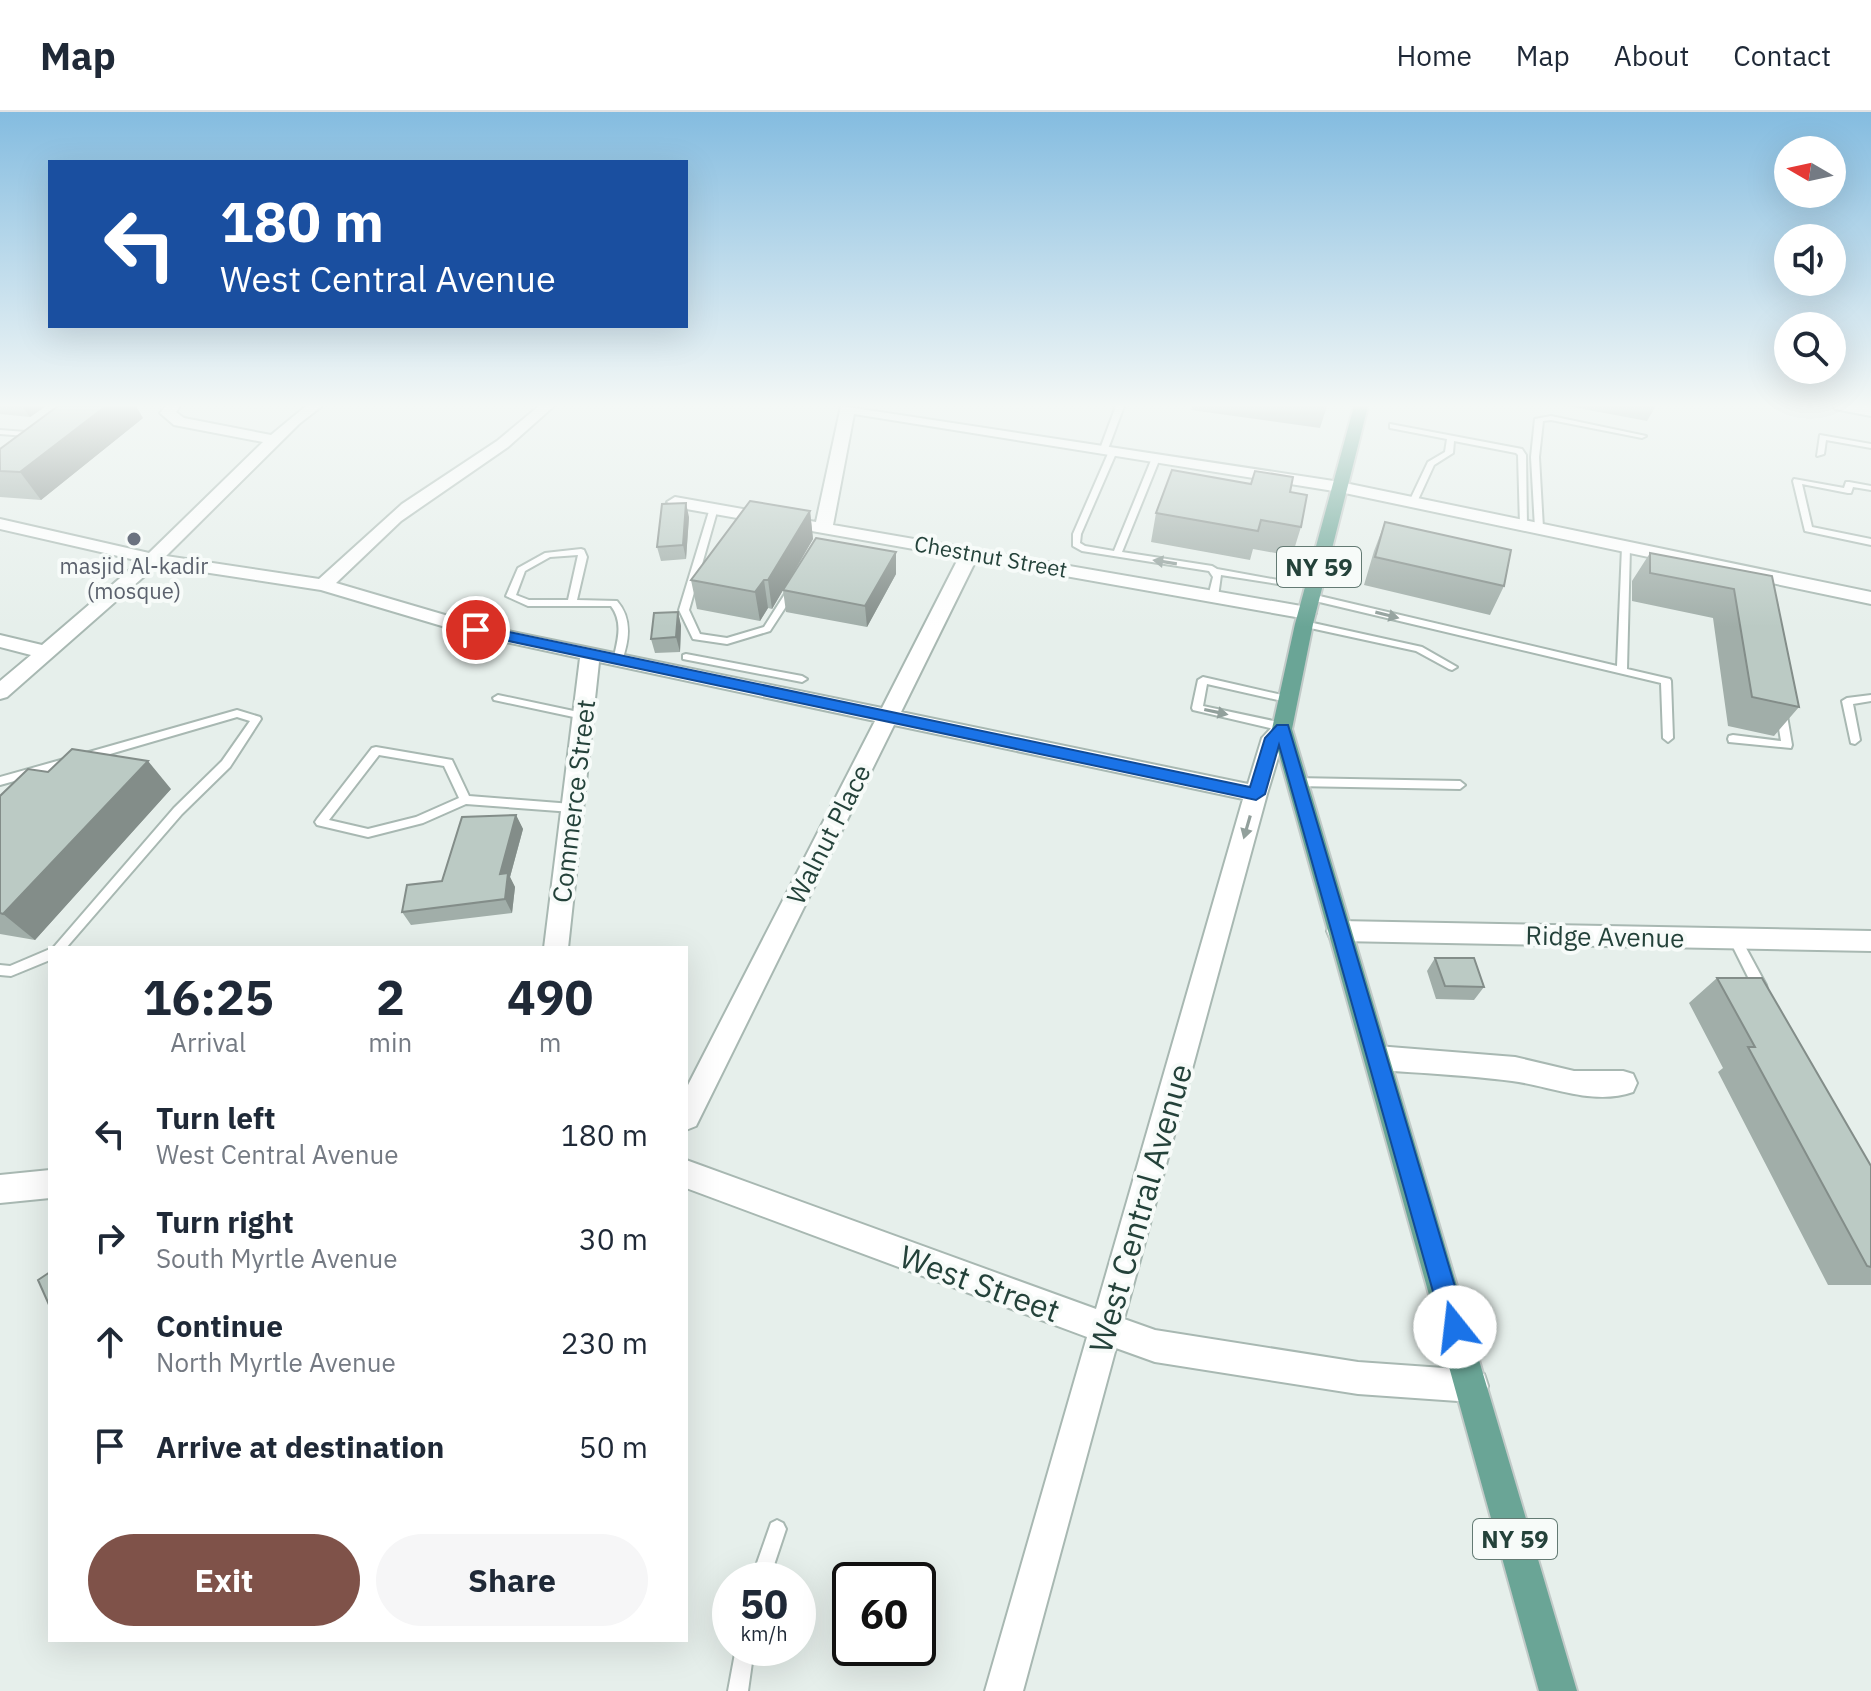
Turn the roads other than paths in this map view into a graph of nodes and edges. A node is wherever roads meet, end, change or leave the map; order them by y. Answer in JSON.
{"nodes":[{"id":1,"x":234,"y":480,"type":"edge"},
{"id":2,"x":450,"y":480,"type":"edge"},
{"id":3,"x":835,"y":480,"type":"edge"},
{"id":4,"x":1097,"y":480,"type":"edge"},
{"id":5,"x":1147,"y":480,"type":"edge"},
{"id":6,"x":1294,"y":480,"type":"edge"},
{"id":7,"x":1342,"y":480,"type":"edge"},
{"id":8,"x":1424,"y":480,"type":"edge"},
{"id":9,"x":1525,"y":480,"type":"edge"},
{"id":10,"x":1534,"y":480,"type":"edge"},
{"id":11,"x":1340,"y":487,"type":"junction"},
{"id":12,"x":1871,"y":488,"type":"edge"},
{"id":13,"x":675,"y":502,"type":"edge"},
{"id":14,"x":1413,"y":502,"type":"junction"},
{"id":15,"x":714,"y":508,"type":"junction"},
{"id":16,"x":0,"y":524,"type":"edge"},
{"id":17,"x":1531,"y":527,"type":"junction"},
{"id":18,"x":826,"y":532,"type":"junction"},
{"id":19,"x":1871,"y":542,"type":"edge"},
{"id":20,"x":1626,"y":547,"type":"junction"},
{"id":21,"x":971,"y":552,"type":"junction"},
{"id":22,"x":1117,"y":554,"type":"junction"},
{"id":23,"x":153,"y":559,"type":"junction"},
{"id":24,"x":1217,"y":572,"type":"junction"},
{"id":25,"x":799,"y":579,"type":"edge"},
{"id":26,"x":1275,"y":582,"type":"dead end"},
{"id":27,"x":323,"y":585,"type":"junction"},
{"id":28,"x":1213,"y":597,"type":"junction"},
{"id":29,"x":1871,"y":598,"type":"edge"},
{"id":30,"x":572,"y":603,"type":"junction"},
{"id":31,"x":1308,"y":611,"type":"junction"},
{"id":32,"x":696,"y":637,"type":"junction"},
{"id":33,"x":0,"y":641,"type":"edge"},
{"id":34,"x":46,"y":652,"type":"junction"},
{"id":35,"x":590,"y":655,"type":"junction"},
{"id":36,"x":618,"y":661,"type":"junction"},
{"id":37,"x":680,"y":665,"type":"junction"},
{"id":38,"x":1452,"y":667,"type":"dead end"},
{"id":39,"x":1622,"y":671,"type":"junction"},
{"id":40,"x":802,"y":679,"type":"dead end"},
{"id":41,"x":0,"y":692,"type":"edge"},
{"id":42,"x":498,"y":698,"type":"dead end"},
{"id":43,"x":1871,"y":698,"type":"edge"},
{"id":44,"x":1287,"y":699,"type":"junction"},
{"id":45,"x":1779,"y":701,"type":"edge"},
{"id":46,"x":583,"y":716,"type":"junction"},
{"id":47,"x":887,"y":716,"type":"junction"},
{"id":48,"x":1282,"y":728,"type":"junction"},
{"id":49,"x":1668,"y":738,"type":"dead end"},
{"id":50,"x":1733,"y":739,"type":"dead end"},
{"id":51,"x":1855,"y":740,"type":"dead end"},
{"id":52,"x":0,"y":781,"type":"edge"},
{"id":53,"x":1295,"y":782,"type":"junction"},
{"id":54,"x":1460,"y":785,"type":"dead end"},
{"id":55,"x":1256,"y":794,"type":"junction"},
{"id":56,"x":465,"y":800,"type":"junction"},
{"id":57,"x":572,"y":808,"type":"junction"},
{"id":58,"x":1339,"y":931,"type":"junction"},
{"id":59,"x":1735,"y":939,"type":"junction"},
{"id":60,"x":1871,"y":941,"type":"edge"},
{"id":61,"x":61,"y":946,"type":"edge"},
{"id":62,"x":556,"y":946,"type":"edge"},
{"id":63,"x":48,"y":955,"type":"edge"},
{"id":64,"x":0,"y":970,"type":"edge"},
{"id":65,"x":1769,"y":1005,"type":"edge"},
{"id":66,"x":1377,"y":1058,"type":"junction"},
{"id":67,"x":1623,"y":1083,"type":"dead end"},
{"id":68,"x":688,"y":1113,"type":"edge"},
{"id":69,"x":688,"y":1175,"type":"edge"},
{"id":70,"x":48,"y":1184,"type":"edge"},
{"id":71,"x":0,"y":1189,"type":"edge"},
{"id":72,"x":1106,"y":1330,"type":"junction"},
{"id":73,"x":1472,"y":1386,"type":"junction"},
{"id":74,"x":777,"y":1529,"type":"dead end"},
{"id":75,"x":766,"y":1562,"type":"edge"},
{"id":76,"x":742,"y":1666,"type":"edge"},
{"id":77,"x":738,"y":1691,"type":"edge"},
{"id":78,"x":1004,"y":1691,"type":"edge"},
{"id":79,"x":1558,"y":1691,"type":"edge"}],
"edges":[{"from":1,"to":23,"type":"street"},
{"from":2,"to":27,"type":"street"},
{"from":3,"to":18,"type":"street"},
{"from":4,"to":22,"type":"lane"},
{"from":5,"to":22,"type":"lane"},
{"from":6,"to":11,"type":"street"},
{"from":7,"to":11,"type":"main road","number":"NY 59"},
{"from":8,"to":14,"type":"lane"},
{"from":9,"to":17,"type":"lane"},
{"from":10,"to":17,"type":"lane"},
{"from":11,"to":14,"type":"street"},
{"from":11,"to":31,"type":"main road","number":"NY 59"},
{"from":12,"to":19,"type":"lane"},
{"from":13,"to":15,"type":"street","name":"Chestnut Street"},
{"from":14,"to":17,"type":"street"},
{"from":15,"to":18,"type":"street","name":"Chestnut Street"},
{"from":15,"to":32,"type":"lane"},
{"from":16,"to":23,"type":"street"},
{"from":17,"to":20,"type":"street"},
{"from":18,"to":21,"type":"street","name":"Chestnut Street"},
{"from":20,"to":29,"type":"street"},
{"from":20,"to":39,"type":"lane"},
{"from":21,"to":28,"type":"street","name":"Chestnut Street"},
{"from":21,"to":47,"type":"street","name":"Walnut Place"},
{"from":24,"to":22,"type":"lane","one_way":true},
{"from":23,"to":27,"type":"street"},
{"from":23,"to":34,"type":"street"},
{"from":24,"to":26,"type":"lane"},
{"from":24,"to":28,"type":"lane"},
{"from":25,"to":32,"type":"lane"},
{"from":27,"to":35,"type":"street"},
{"from":28,"to":31,"type":"street","name":"Chestnut Street"},
{"from":30,"to":30,"type":"lane"},
{"from":30,"to":36,"type":"lane"},
{"from":31,"to":38,"type":"lane"},
{"from":31,"to":39,"type":"lane","one_way":true},
{"from":31,"to":44,"type":"main road","number":"NY 59"},
{"from":32,"to":37,"type":"lane"},
{"from":33,"to":34,"type":"street"},
{"from":34,"to":41,"type":"street"},
{"from":35,"to":36,"type":"street"},
{"from":35,"to":46,"type":"street","name":"Commerce Street"},
{"from":36,"to":37,"type":"street"},
{"from":37,"to":40,"type":"lane"},
{"from":37,"to":47,"type":"street"},
{"from":39,"to":49,"type":"lane"},
{"from":42,"to":46,"type":"lane"},
{"from":43,"to":51,"type":"lane"},
{"from":44,"to":48,"type":"main road","number":"NY 59"},
{"from":44,"to":48,"type":"lane","one_way":true},
{"from":45,"to":50,"type":"lane"},
{"from":46,"to":57,"type":"street","name":"Commerce Street"},
{"from":47,"to":55,"type":"street"},
{"from":47,"to":68,"type":"street","name":"Walnut Place"},
{"from":48,"to":53,"type":"main road","number":"NY 59"},
{"from":48,"to":55,"type":"street","name":"West Central Avenue"},
{"from":52,"to":61,"type":"lane"},
{"from":53,"to":54,"type":"lane"},
{"from":53,"to":58,"type":"main road","number":"NY 59"},
{"from":55,"to":72,"type":"street","name":"West Central Avenue","one_way":true},
{"from":56,"to":56,"type":"lane"},
{"from":56,"to":57,"type":"lane"},
{"from":57,"to":62,"type":"street","name":"Commerce Street"},
{"from":58,"to":59,"type":"street","name":"Ridge Avenue"},
{"from":58,"to":66,"type":"main road","number":"NY 59"},
{"from":59,"to":60,"type":"street","name":"Ridge Avenue"},
{"from":59,"to":65,"type":"lane"},
{"from":63,"to":64,"type":"lane"},
{"from":66,"to":67,"type":"street"},
{"from":66,"to":73,"type":"main road","number":"NY 59"},
{"from":69,"to":72,"type":"street","name":"West Street"},
{"from":70,"to":71,"type":"street"},
{"from":72,"to":73,"type":"street","name":"West Street"},
{"from":72,"to":78,"type":"street","name":"West Central Avenue"},
{"from":73,"to":79,"type":"main road","number":"NY 59"},
{"from":74,"to":75,"type":"lane"},
{"from":76,"to":77,"type":"lane"}]}
